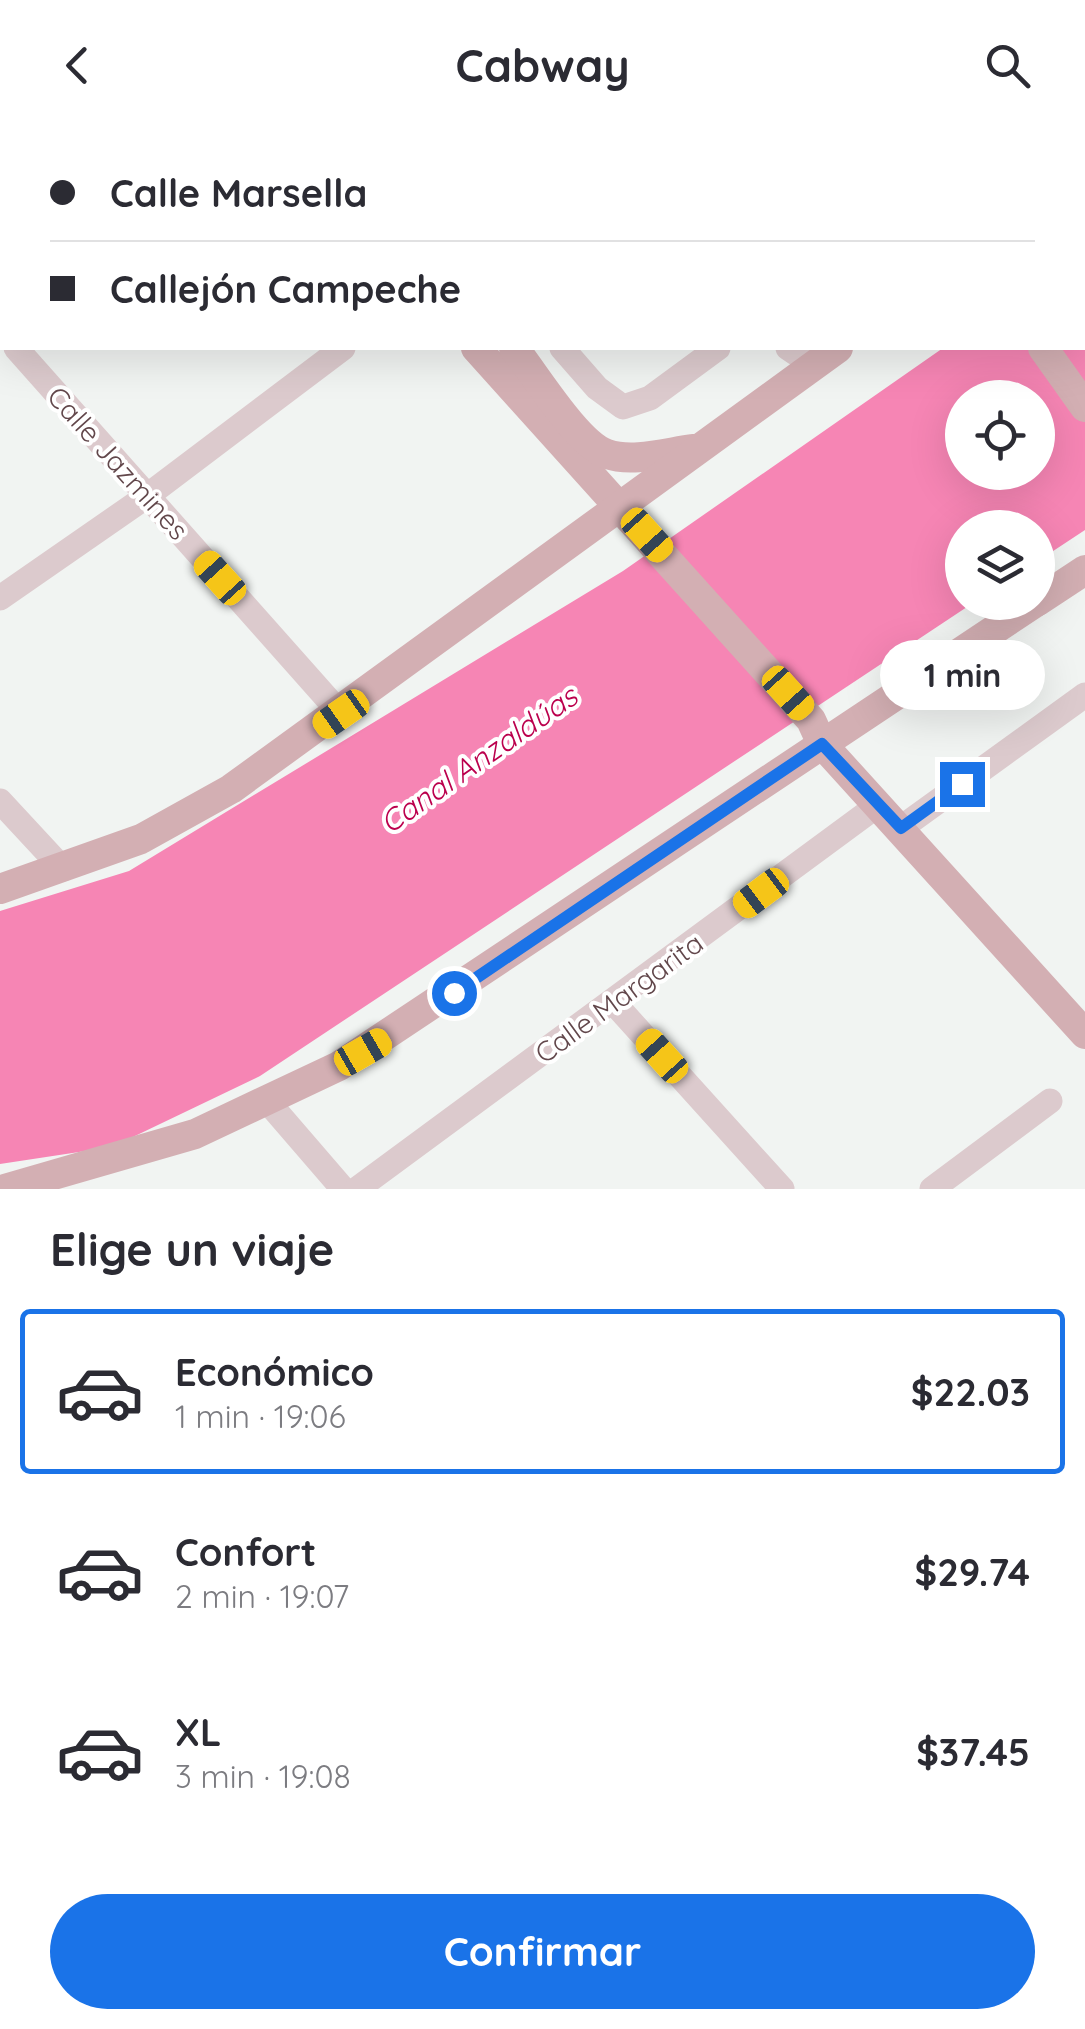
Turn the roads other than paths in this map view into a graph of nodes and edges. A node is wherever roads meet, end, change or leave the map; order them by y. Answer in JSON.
{"nodes":[{"id":1,"x":18,"y":350,"type":"edge"},
{"id":2,"x":340,"y":350,"type":"edge"},
{"id":3,"x":478,"y":350,"type":"edge"},
{"id":4,"x":516,"y":350,"type":"edge"},
{"id":5,"x":564,"y":350,"type":"edge"},
{"id":6,"x":715,"y":350,"type":"edge"},
{"id":7,"x":1044,"y":350,"type":"edge"},
{"id":8,"x":813,"y":353,"type":"edge"},
{"id":9,"x":1085,"y":407,"type":"edge"},
{"id":10,"x":697,"y":448,"type":"junction"},
{"id":11,"x":147,"y":496,"type":"junction"},
{"id":12,"x":618,"y":506,"type":"junction"},
{"id":13,"x":1085,"y":570,"type":"edge"},
{"id":14,"x":1055,"y":590,"type":"edge"},
{"id":15,"x":0,"y":598,"type":"edge"},
{"id":16,"x":1006,"y":620,"type":"edge"},
{"id":17,"x":1085,"y":695,"type":"edge"},
{"id":18,"x":341,"y":714,"type":"junction"},
{"id":19,"x":816,"y":732,"type":"junction"},
{"id":20,"x":0,"y":801,"type":"edge"},
{"id":21,"x":878,"y":805,"type":"junction"},
{"id":22,"x":901,"y":828,"type":"junction"},
{"id":23,"x":63,"y":869,"type":"junction"},
{"id":24,"x":0,"y":889,"type":"edge"},
{"id":25,"x":614,"y":1003,"type":"junction"},
{"id":26,"x":1085,"y":1034,"type":"edge"},
{"id":27,"x":1050,"y":1101,"type":"dead end"},
{"id":28,"x":268,"y":1102,"type":"junction"},
{"id":29,"x":5,"y":1189,"type":"edge"},
{"id":30,"x":343,"y":1189,"type":"edge"},
{"id":31,"x":356,"y":1189,"type":"edge"},
{"id":32,"x":782,"y":1189,"type":"edge"},
{"id":33,"x":932,"y":1189,"type":"edge"}],
"edges":[{"from":1,"to":11,"type":"street","name":"Calle Jazmines"},
{"from":2,"to":11,"type":"street"},
{"from":3,"to":12,"type":"main road"},
{"from":4,"to":10,"type":"main road"},
{"from":5,"to":6,"type":"street"},
{"from":7,"to":9,"type":"main road"},
{"from":8,"to":10,"type":"main road"},
{"from":10,"to":12,"type":"main road"},
{"from":11,"to":15,"type":"street"},
{"from":11,"to":18,"type":"street","name":"Calle Jazmines"},
{"from":12,"to":18,"type":"main road"},
{"from":12,"to":19,"type":"main road"},
{"from":13,"to":14,"type":"main road"},
{"from":16,"to":19,"type":"main road"},
{"from":17,"to":22,"type":"street"},
{"from":18,"to":23,"type":"main road"},
{"from":19,"to":21,"type":"main road"},
{"from":19,"to":28,"type":"main road"},
{"from":20,"to":23,"type":"street"},
{"from":21,"to":22,"type":"main road"},
{"from":21,"to":25,"type":"street","name":"Calle Margarita"},
{"from":22,"to":26,"type":"main road"},
{"from":23,"to":24,"type":"main road"},
{"from":25,"to":31,"type":"street","name":"Calle Margarita"},
{"from":25,"to":32,"type":"street"},
{"from":27,"to":33,"type":"street"},
{"from":28,"to":29,"type":"main road"},
{"from":28,"to":30,"type":"street"}]}
